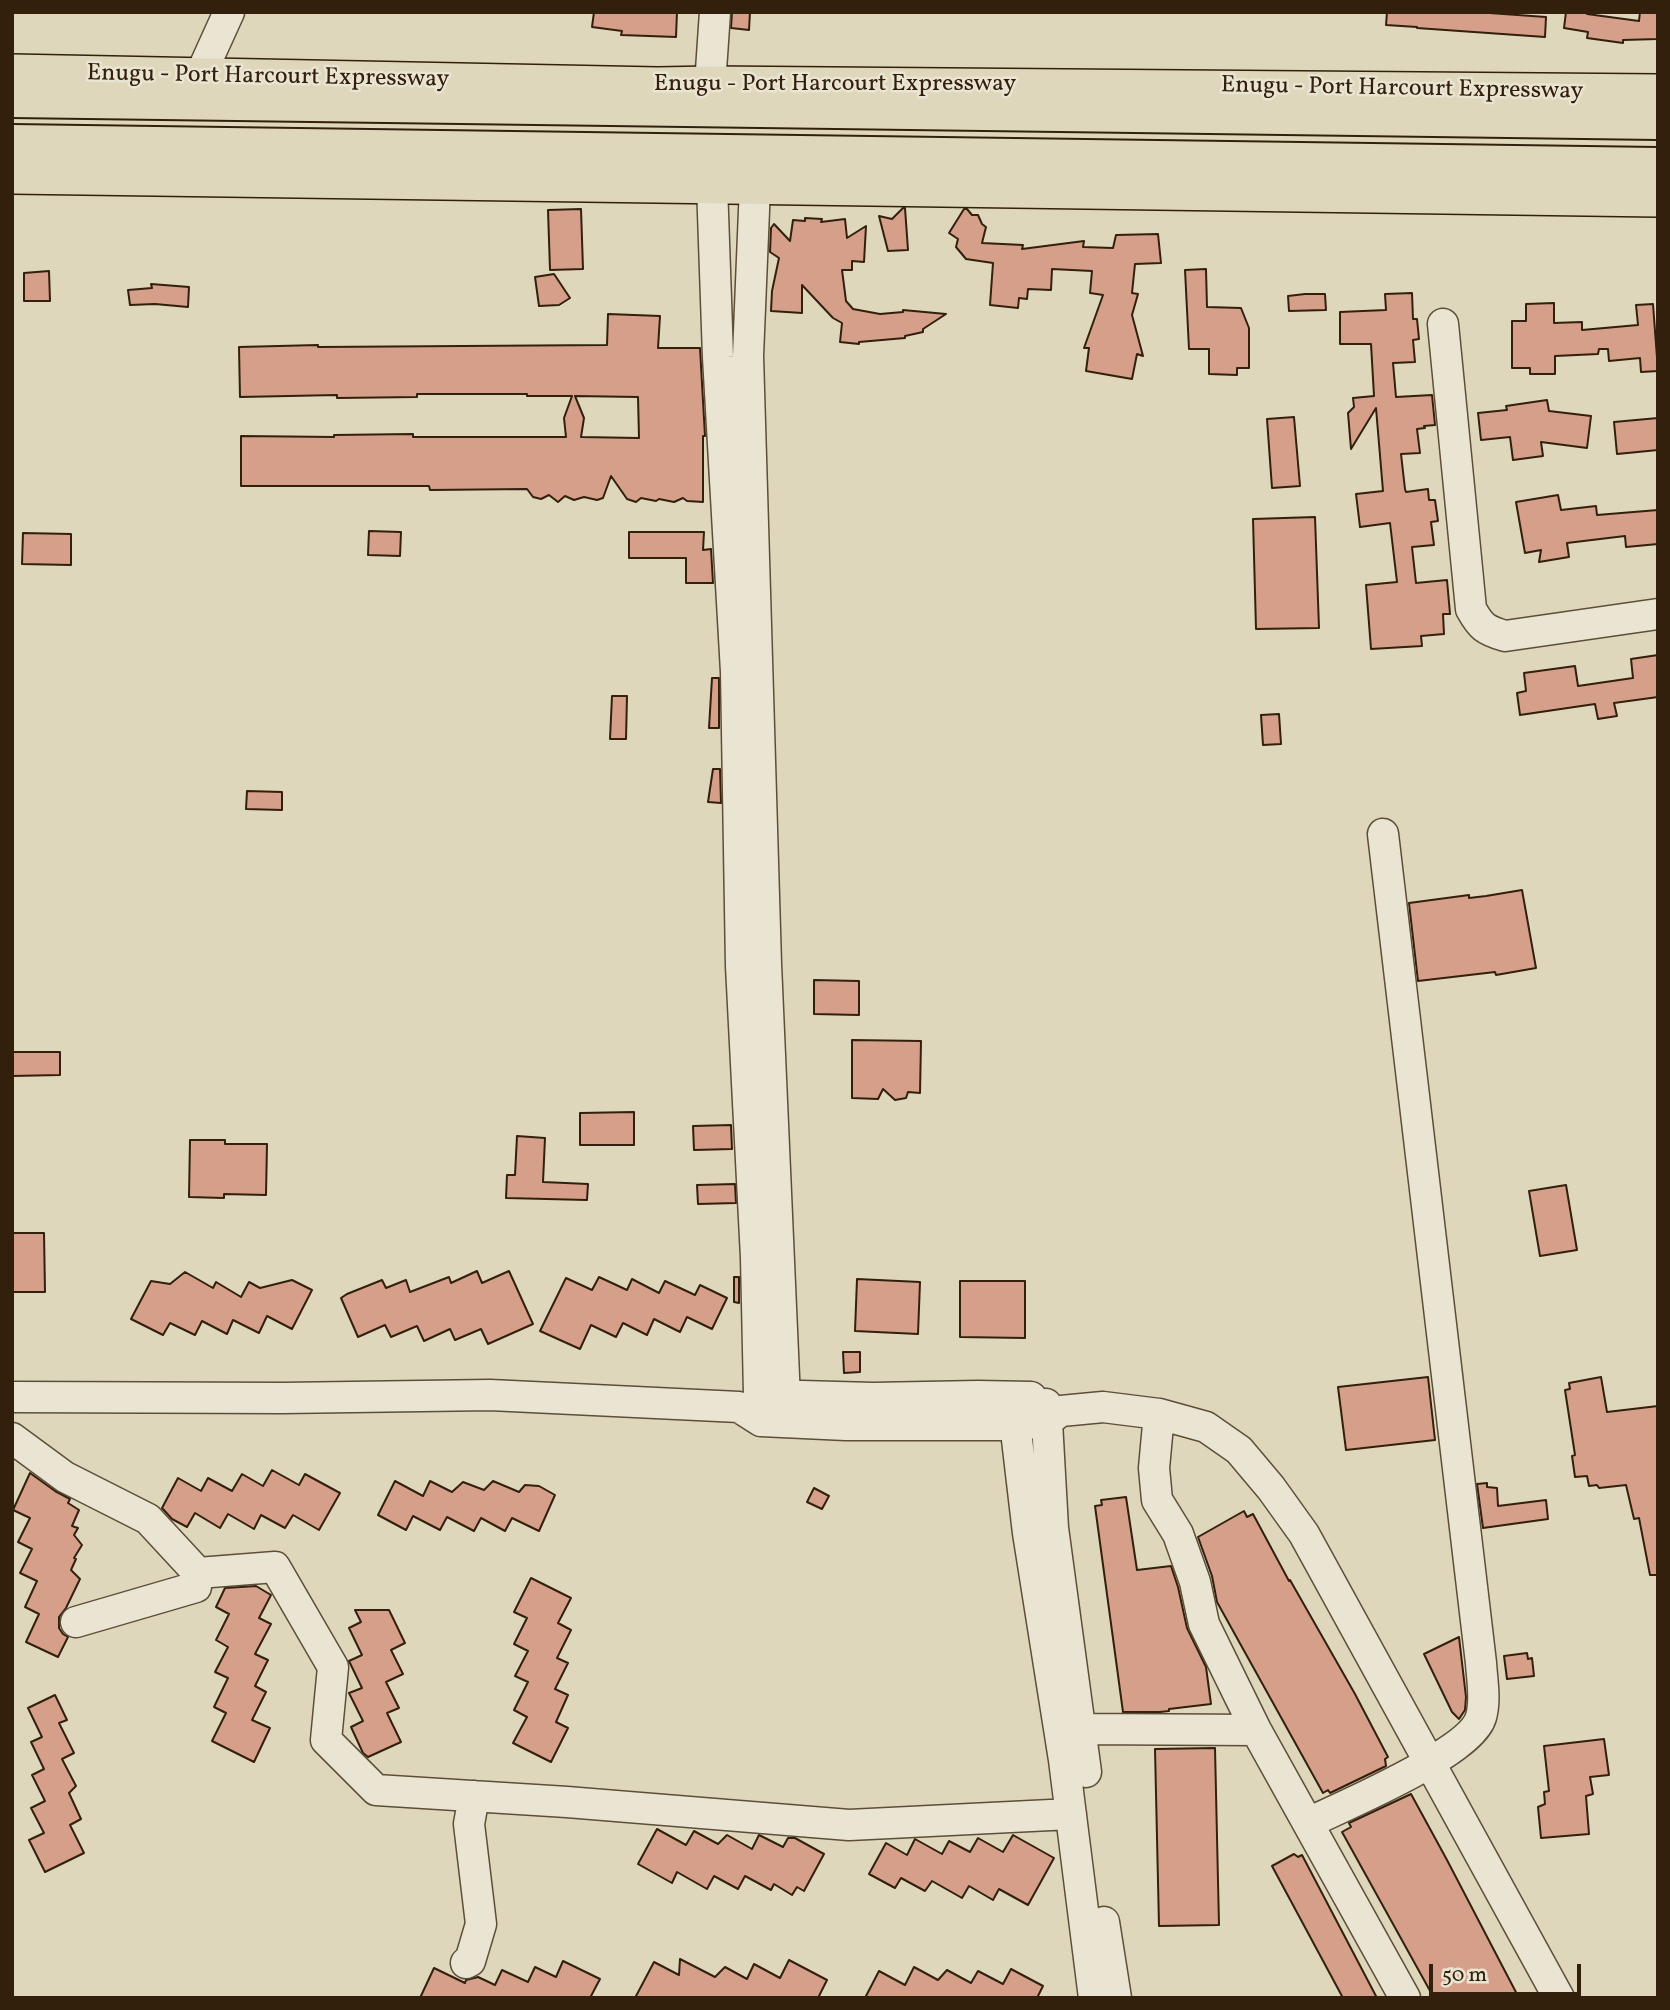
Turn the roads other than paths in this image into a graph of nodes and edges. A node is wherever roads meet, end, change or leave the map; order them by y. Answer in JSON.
{"nodes":[{"id":1,"x":229,"y":12,"type":"edge"},
{"id":2,"x":715,"y":12,"type":"edge"},
{"id":3,"x":12,"y":73,"type":"edge"},
{"id":4,"x":200,"y":76,"type":"junction"},
{"id":5,"x":710,"y":85,"type":"junction"},
{"id":6,"x":1658,"y":93,"type":"edge"},
{"id":7,"x":12,"y":98,"type":"edge"},
{"id":8,"x":1658,"y":120,"type":"edge"},
{"id":9,"x":12,"y":144,"type":"edge"},
{"id":10,"x":1658,"y":167,"type":"edge"},
{"id":11,"x":12,"y":174,"type":"edge"},
{"id":12,"x":712,"y":185,"type":"junction"},
{"id":13,"x":755,"y":186,"type":"junction"},
{"id":14,"x":1658,"y":198,"type":"edge"},
{"id":15,"x":1443,"y":324,"type":"dead end"},
{"id":16,"x":1658,"y":614,"type":"edge"},
{"id":17,"x":1383,"y":835,"type":"dead end"},
{"id":18,"x":12,"y":1397,"type":"edge"},
{"id":19,"x":766,"y":1408,"type":"junction"},
{"id":20,"x":1051,"y":1410,"type":"junction"},
{"id":21,"x":1014,"y":1411,"type":"junction"},
{"id":22,"x":1159,"y":1414,"type":"junction"},
{"id":23,"x":12,"y":1438,"type":"edge"},
{"id":24,"x":198,"y":1573,"type":"junction"},
{"id":25,"x":76,"y":1622,"type":"dead end"},
{"id":26,"x":1081,"y":1729,"type":"junction"},
{"id":27,"x":1256,"y":1730,"type":"junction"},
{"id":28,"x":1431,"y":1763,"type":"junction"},
{"id":29,"x":474,"y":1796,"type":"junction"},
{"id":30,"x":1071,"y":1814,"type":"junction"},
{"id":31,"x":1308,"y":1823,"type":"junction"},
{"id":32,"x":466,"y":1963,"type":"dead end"},
{"id":33,"x":1094,"y":1998,"type":"edge"},
{"id":34,"x":1116,"y":1998,"type":"edge"},
{"id":35,"x":1405,"y":1998,"type":"edge"},
{"id":36,"x":1559,"y":1998,"type":"edge"}],
"edges":[{"from":1,"to":4,"type":"street"},
{"from":2,"to":5,"type":"street"},
{"from":3,"to":4,"type":"main road","name":"Enugu - Port Harcourt Expressway"},
{"from":4,"to":5,"type":"main road","name":"Enugu - Port Harcourt Expressway"},
{"from":5,"to":6,"type":"main road","name":"Enugu - Port Harcourt Expressway"},
{"from":7,"to":8,"type":"highway","name":"Enugu - Port Harcourt Expressway"},
{"from":9,"to":10,"type":"highway"},
{"from":11,"to":12,"type":"main road"},
{"from":12,"to":13,"type":"main road"},
{"from":12,"to":19,"type":"street"},
{"from":13,"to":14,"type":"main road"},
{"from":13,"to":19,"type":"street"},
{"from":15,"to":16,"type":"street"},
{"from":17,"to":28,"type":"street"},
{"from":18,"to":19,"type":"street"},
{"from":19,"to":21,"type":"street"},
{"from":20,"to":21,"type":"street"},
{"from":20,"to":22,"type":"street"},
{"from":20,"to":26,"type":"street"},
{"from":21,"to":30,"type":"street"},
{"from":22,"to":27,"type":"street"},
{"from":22,"to":28,"type":"street"},
{"from":23,"to":24,"type":"street"},
{"from":24,"to":25,"type":"street"},
{"from":24,"to":29,"type":"street"},
{"from":26,"to":27,"type":"street"},
{"from":26,"to":34,"type":"street"},
{"from":27,"to":31,"type":"street"},
{"from":28,"to":31,"type":"street"},
{"from":28,"to":36,"type":"street"},
{"from":29,"to":30,"type":"street"},
{"from":29,"to":32,"type":"street"},
{"from":30,"to":33,"type":"street"},
{"from":31,"to":35,"type":"street"}]}
